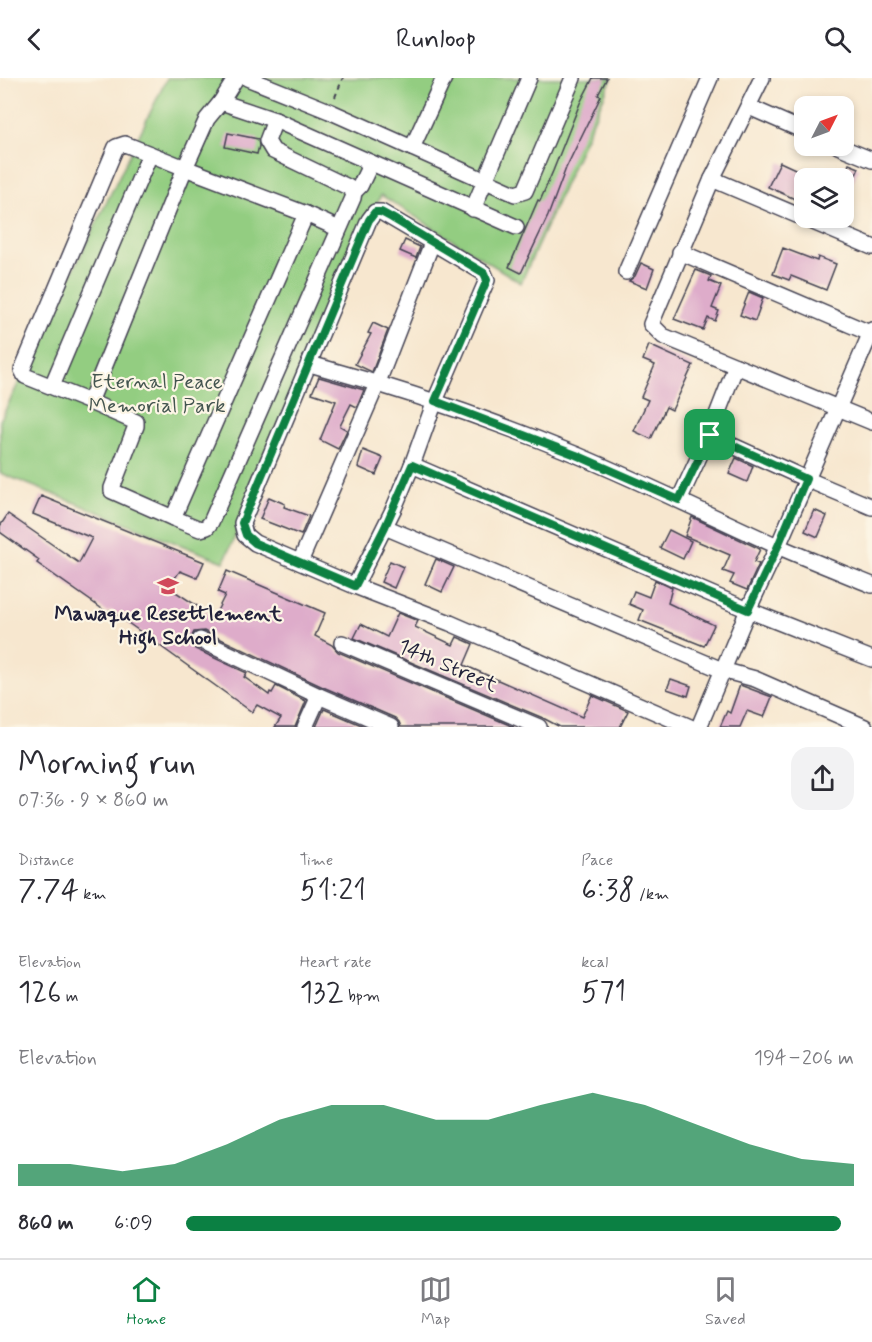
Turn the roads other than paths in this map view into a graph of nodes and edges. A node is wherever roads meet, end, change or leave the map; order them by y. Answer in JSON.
{"nodes":[{"id":1,"x":236,"y":78,"type":"edge"},
{"id":2,"x":247,"y":78,"type":"edge"},
{"id":3,"x":444,"y":78,"type":"edge"},
{"id":4,"x":529,"y":78,"type":"edge"},
{"id":5,"x":573,"y":78,"type":"edge"},
{"id":6,"x":710,"y":78,"type":"edge"},
{"id":7,"x":762,"y":78,"type":"edge"},
{"id":8,"x":221,"y":102,"type":"junction"},
{"id":9,"x":748,"y":107,"type":"junction"},
{"id":10,"x":275,"y":120,"type":"junction"},
{"id":11,"x":794,"y":127,"type":"edge"},
{"id":12,"x":412,"y":148,"type":"junction"},
{"id":13,"x":854,"y":153,"type":"edge"},
{"id":14,"x":150,"y":154,"type":"junction"},
{"id":15,"x":872,"y":160,"type":"edge"},
{"id":16,"x":371,"y":163,"type":"junction"},
{"id":17,"x":185,"y":168,"type":"junction"},
{"id":18,"x":712,"y":179,"type":"junction"},
{"id":19,"x":485,"y":181,"type":"junction"},
{"id":20,"x":354,"y":192,"type":"junction"},
{"id":21,"x":473,"y":209,"type":"junction"},
{"id":22,"x":306,"y":214,"type":"junction"},
{"id":23,"x":516,"y":228,"type":"dead end"},
{"id":24,"x":339,"y":229,"type":"junction"},
{"id":25,"x":432,"y":243,"type":"junction"},
{"id":26,"x":872,"y":247,"type":"edge"},
{"id":27,"x":680,"y":252,"type":"junction"},
{"id":28,"x":626,"y":272,"type":"dead end"},
{"id":29,"x":871,"y":332,"type":"edge"},
{"id":30,"x":310,"y":364,"type":"junction"},
{"id":31,"x":736,"y":366,"type":"junction"},
{"id":32,"x":378,"y":382,"type":"junction"},
{"id":33,"x":52,"y":386,"type":"junction"},
{"id":34,"x":435,"y":401,"type":"junction"},
{"id":35,"x":90,"y":402,"type":"junction"},
{"id":36,"x":838,"y":408,"type":"junction"},
{"id":37,"x":872,"y":422,"type":"edge"},
{"id":38,"x":710,"y":435,"type":"junction"},
{"id":39,"x":412,"y":465,"type":"junction"},
{"id":40,"x":806,"y":479,"type":"junction"},
{"id":41,"x":679,"y":500,"type":"junction"},
{"id":42,"x":872,"y":507,"type":"edge"},
{"id":43,"x":173,"y":518,"type":"junction"},
{"id":44,"x":385,"y":527,"type":"junction"},
{"id":45,"x":778,"y":546,"type":"junction"},
{"id":46,"x":300,"y":562,"type":"junction"},
{"id":47,"x":872,"y":585,"type":"edge"},
{"id":48,"x":355,"y":586,"type":"junction"},
{"id":49,"x":748,"y":610,"type":"junction"},
{"id":50,"x":200,"y":640,"type":"dead end"},
{"id":51,"x":342,"y":642,"type":"dead end"},
{"id":52,"x":872,"y":659,"type":"edge"},
{"id":53,"x":722,"y":670,"type":"junction"},
{"id":54,"x":319,"y":696,"type":"junction"},
{"id":55,"x":305,"y":727,"type":"edge"},
{"id":56,"x":391,"y":727,"type":"edge"},
{"id":57,"x":539,"y":727,"type":"edge"},
{"id":58,"x":690,"y":727,"type":"edge"},
{"id":59,"x":699,"y":727,"type":"edge"},
{"id":60,"x":865,"y":727,"type":"edge"}],
"edges":[{"from":1,"to":8,"type":"street"},
{"from":2,"to":12,"type":"street"},
{"from":3,"to":12,"type":"street"},
{"from":4,"to":19,"type":"street"},
{"from":5,"to":19,"type":"street"},
{"from":6,"to":28,"type":"street"},
{"from":7,"to":9,"type":"street"},
{"from":8,"to":10,"type":"street"},
{"from":8,"to":17,"type":"street"},
{"from":9,"to":11,"type":"street"},
{"from":9,"to":18,"type":"street"},
{"from":10,"to":16,"type":"street"},
{"from":10,"to":20,"type":"street"},
{"from":12,"to":19,"type":"street"},
{"from":13,"to":15,"type":"street"},
{"from":14,"to":17,"type":"street"},
{"from":14,"to":33,"type":"street"},
{"from":14,"to":33,"type":"street"},
{"from":16,"to":20,"type":"street"},
{"from":16,"to":21,"type":"street"},
{"from":17,"to":22,"type":"street"},
{"from":17,"to":35,"type":"street"},
{"from":18,"to":26,"type":"street"},
{"from":18,"to":27,"type":"street"},
{"from":19,"to":21,"type":"street"},
{"from":20,"to":24,"type":"street"},
{"from":21,"to":23,"type":"street"},
{"from":22,"to":24,"type":"street"},
{"from":22,"to":43,"type":"street"},
{"from":24,"to":43,"type":"street"},
{"from":25,"to":30,"type":"street"},
{"from":25,"to":32,"type":"street"},
{"from":25,"to":34,"type":"street"},
{"from":27,"to":29,"type":"street"},
{"from":27,"to":31,"type":"street"},
{"from":29,"to":36,"type":"street"},
{"from":30,"to":32,"type":"street"},
{"from":30,"to":46,"type":"street"},
{"from":31,"to":36,"type":"street"},
{"from":31,"to":38,"type":"street"},
{"from":32,"to":34,"type":"street"},
{"from":32,"to":46,"type":"street"},
{"from":33,"to":35,"type":"street"},
{"from":34,"to":39,"type":"street"},
{"from":34,"to":41,"type":"street"},
{"from":35,"to":43,"type":"street"},
{"from":36,"to":37,"type":"street"},
{"from":36,"to":40,"type":"street"},
{"from":38,"to":40,"type":"street"},
{"from":38,"to":41,"type":"street"},
{"from":39,"to":44,"type":"street"},
{"from":39,"to":49,"type":"street"},
{"from":40,"to":42,"type":"street"},
{"from":40,"to":45,"type":"street"},
{"from":41,"to":45,"type":"street"},
{"from":44,"to":48,"type":"street"},
{"from":44,"to":53,"type":"street"},
{"from":45,"to":47,"type":"street"},
{"from":45,"to":49,"type":"street"},
{"from":46,"to":48,"type":"street"},
{"from":48,"to":58,"type":"street"},
{"from":49,"to":52,"type":"street"},
{"from":49,"to":53,"type":"street"},
{"from":50,"to":54,"type":"street"},
{"from":51,"to":57,"type":"street","name":"14th Street"},
{"from":53,"to":59,"type":"street"},
{"from":53,"to":60,"type":"street"},
{"from":54,"to":55,"type":"street"},
{"from":54,"to":56,"type":"street"}]}
